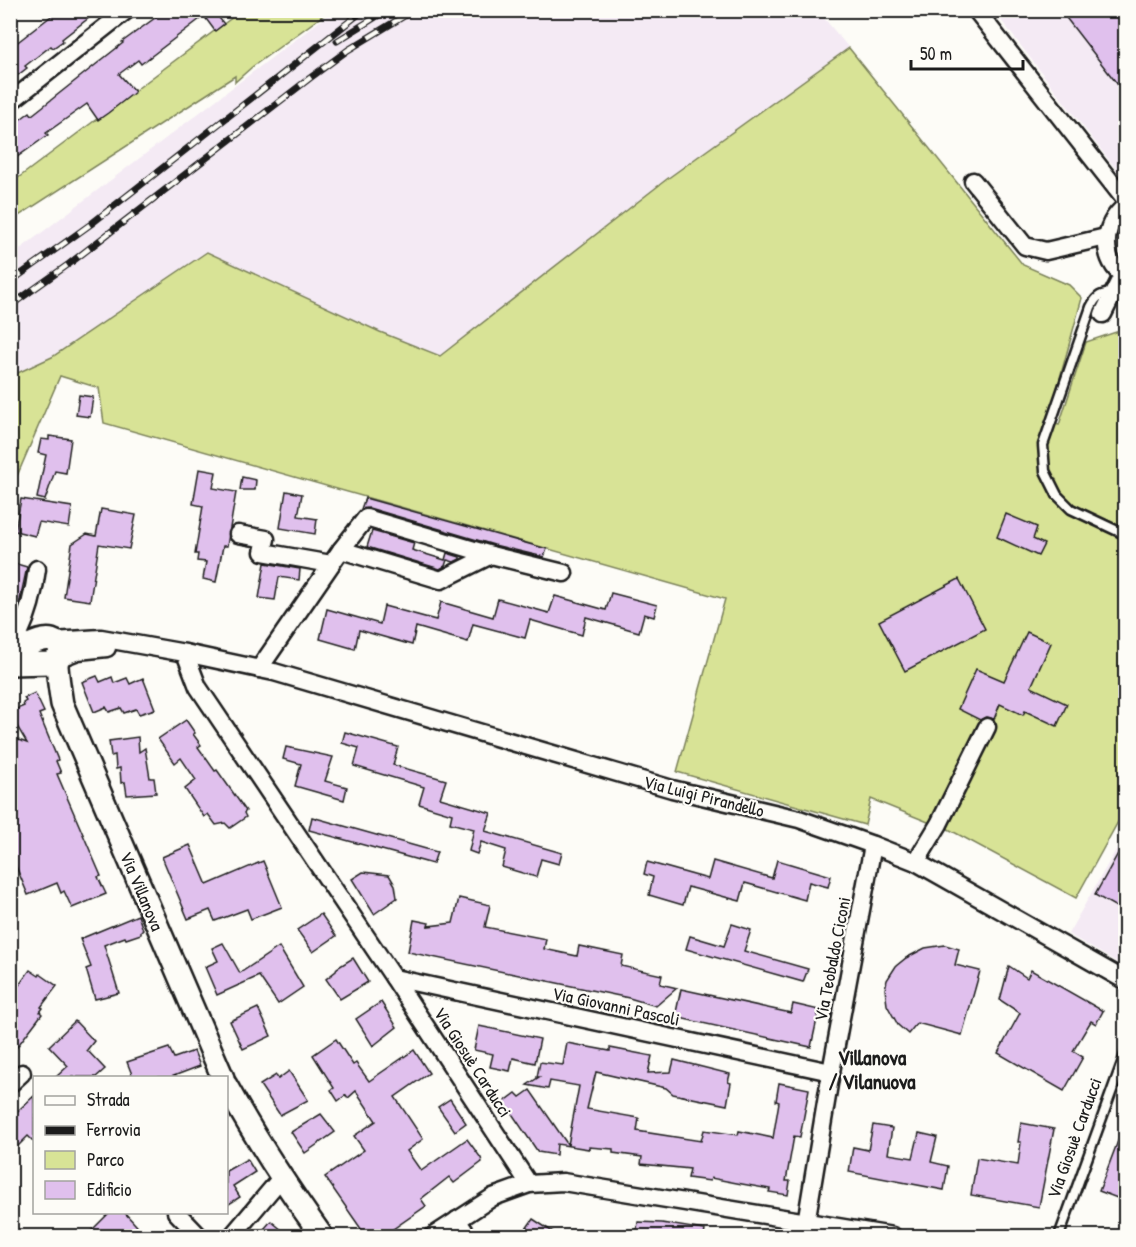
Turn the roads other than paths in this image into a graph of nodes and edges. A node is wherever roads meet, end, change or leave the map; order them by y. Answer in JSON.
{"nodes":[{"id":1,"x":127,"y":10,"type":"edge"},
{"id":2,"x":976,"y":10,"type":"edge"},
{"id":3,"x":10,"y":102,"type":"edge"},
{"id":4,"x":973,"y":181,"type":"dead end"},
{"id":5,"x":1125,"y":201,"type":"edge"},
{"id":6,"x":1125,"y":206,"type":"edge"},
{"id":7,"x":1106,"y":237,"type":"junction"},
{"id":8,"x":1124,"y":277,"type":"edge"},
{"id":9,"x":1114,"y":293,"type":"junction"},
{"id":10,"x":1103,"y":314,"type":"dead end"},
{"id":11,"x":238,"y":534,"type":"dead end"},
{"id":12,"x":1124,"y":534,"type":"edge"},
{"id":13,"x":340,"y":550,"type":"junction"},
{"id":14,"x":491,"y":555,"type":"junction"},
{"id":15,"x":331,"y":564,"type":"junction"},
{"id":16,"x":37,"y":569,"type":"dead end"},
{"id":17,"x":564,"y":573,"type":"dead end"},
{"id":18,"x":37,"y":645,"type":"edge"},
{"id":19,"x":185,"y":653,"type":"junction"},
{"id":20,"x":10,"y":655,"type":"edge"},
{"id":21,"x":10,"y":664,"type":"edge"},
{"id":22,"x":259,"y":669,"type":"junction"},
{"id":23,"x":987,"y":727,"type":"dead end"},
{"id":24,"x":873,"y":845,"type":"junction"},
{"id":25,"x":916,"y":862,"type":"junction"},
{"id":26,"x":394,"y":978,"type":"junction"},
{"id":27,"x":1125,"y":981,"type":"edge"},
{"id":28,"x":1125,"y":1052,"type":"edge"},
{"id":29,"x":831,"y":1072,"type":"junction"},
{"id":30,"x":223,"y":1076,"type":"edge"},
{"id":31,"x":228,"y":1089,"type":"edge"},
{"id":32,"x":281,"y":1178,"type":"junction"},
{"id":33,"x":529,"y":1184,"type":"junction"},
{"id":34,"x":178,"y":1214,"type":"edge"},
{"id":35,"x":457,"y":1220,"type":"junction"},
{"id":36,"x":806,"y":1223,"type":"junction"},
{"id":37,"x":199,"y":1236,"type":"edge"},
{"id":38,"x":232,"y":1236,"type":"edge"},
{"id":39,"x":322,"y":1236,"type":"edge"},
{"id":40,"x":433,"y":1236,"type":"edge"},
{"id":41,"x":468,"y":1236,"type":"edge"},
{"id":42,"x":893,"y":1236,"type":"edge"},
{"id":43,"x":1059,"y":1236,"type":"edge"}],
"edges":[{"from":1,"to":3,"type":"street"},
{"from":2,"to":5,"type":"street"},
{"from":4,"to":7,"type":"street"},
{"from":6,"to":7,"type":"street"},
{"from":7,"to":8,"type":"street"},
{"from":8,"to":9,"type":"street"},
{"from":9,"to":10,"type":"street"},
{"from":9,"to":12,"type":"lane"},
{"from":11,"to":15,"type":"street"},
{"from":13,"to":14,"type":"street"},
{"from":13,"to":14,"type":"street"},
{"from":13,"to":15,"type":"street"},
{"from":14,"to":17,"type":"street"},
{"from":15,"to":22,"type":"street"},
{"from":16,"to":18,"type":"street"},
{"from":18,"to":19,"type":"street","name":"Via Luigi Pirandello"},
{"from":18,"to":20,"type":"street","name":"Via Luigi Pirandello"},
{"from":18,"to":21,"type":"street","name":"Via Luigi Pirandello"},
{"from":18,"to":30,"type":"street","name":"Via Villanova"},
{"from":19,"to":22,"type":"street","name":"Via Luigi Pirandello"},
{"from":19,"to":26,"type":"street","name":"Via Giosuè Carducci"},
{"from":22,"to":24,"type":"street","name":"Via Luigi Pirandello"},
{"from":23,"to":25,"type":"street"},
{"from":24,"to":25,"type":"street","name":"Via Luigi Pirandello"},
{"from":24,"to":29,"type":"street","name":"Via Teobaldo Ciconi"},
{"from":25,"to":27,"type":"street","name":"Via Luigi Pirandello"},
{"from":26,"to":29,"type":"street","name":"Via Giovanni Pascoli"},
{"from":26,"to":33,"type":"street","name":"Via Giosuè Carducci"},
{"from":28,"to":43,"type":"lane","name":"Via Giosuè Carducci"},
{"from":29,"to":36,"type":"street","name":"Via Teobaldo Ciconi"},
{"from":31,"to":32,"type":"street"},
{"from":32,"to":38,"type":"street"},
{"from":32,"to":39,"type":"street"},
{"from":33,"to":35,"type":"street"},
{"from":33,"to":36,"type":"street"},
{"from":34,"to":37,"type":"street"},
{"from":35,"to":40,"type":"street"},
{"from":35,"to":41,"type":"street"},
{"from":36,"to":42,"type":"street"}]}
